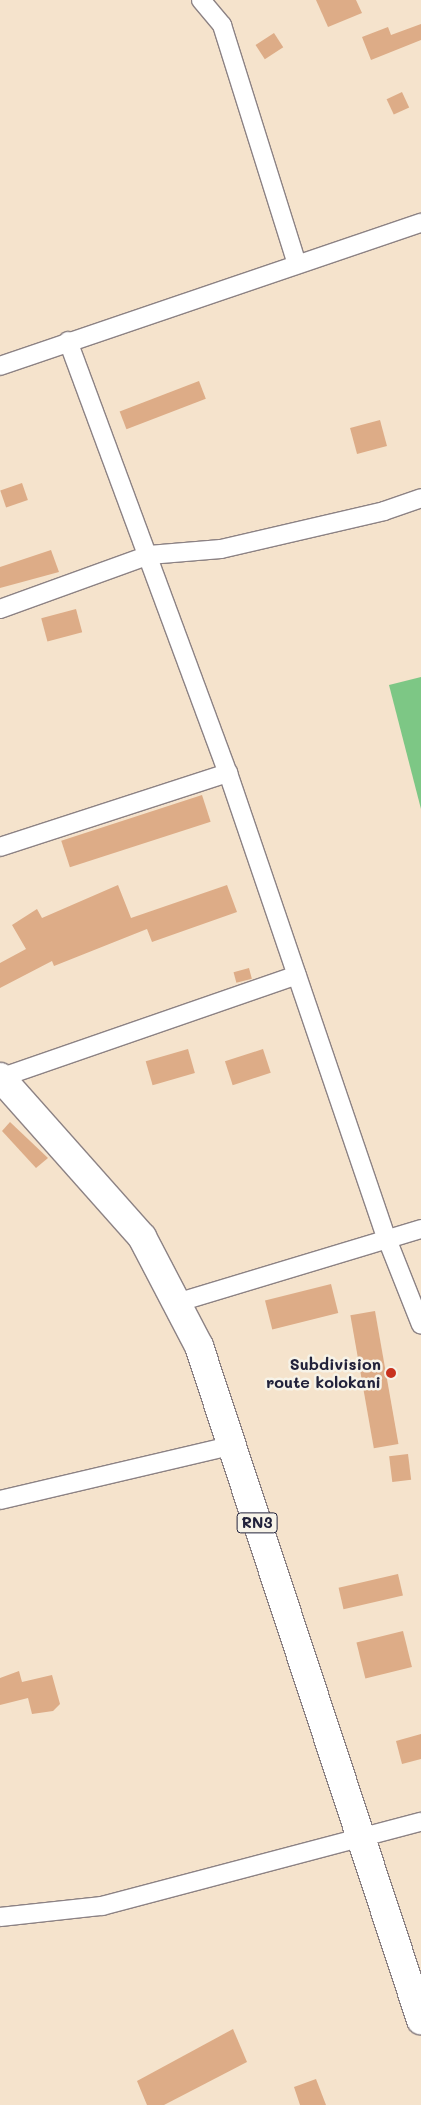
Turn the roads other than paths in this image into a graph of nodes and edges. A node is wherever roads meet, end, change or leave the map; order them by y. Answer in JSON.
{"nodes":[{"id":1,"x":201,"y":0,"type":"edge"},
{"id":2,"x":421,"y":223,"type":"edge"},
{"id":3,"x":296,"y":264,"type":"junction"},
{"id":4,"x":68,"y":340,"type":"junction"},
{"id":5,"x":0,"y":366,"type":"edge"},
{"id":6,"x":421,"y":498,"type":"edge"},
{"id":7,"x":149,"y":555,"type":"junction"},
{"id":8,"x":0,"y":609,"type":"edge"},
{"id":9,"x":228,"y":772,"type":"junction"},
{"id":10,"x":0,"y":847,"type":"edge"},
{"id":11,"x":297,"y":975,"type":"junction"},
{"id":12,"x":0,"y":1078,"type":"edge"},
{"id":13,"x":421,"y":1229,"type":"edge"},
{"id":14,"x":386,"y":1239,"type":"junction"},
{"id":15,"x":176,"y":1303,"type":"junction"},
{"id":16,"x":421,"y":1325,"type":"edge"},
{"id":17,"x":231,"y":1446,"type":"junction"},
{"id":18,"x":0,"y":1500,"type":"edge"},
{"id":19,"x":421,"y":1822,"type":"edge"},
{"id":20,"x":362,"y":1839,"type":"junction"},
{"id":21,"x":0,"y":1917,"type":"edge"},
{"id":22,"x":421,"y":2020,"type":"edge"}],
"edges":[{"from":1,"to":3,"type":"street"},
{"from":2,"to":3,"type":"street"},
{"from":3,"to":4,"type":"street"},
{"from":4,"to":5,"type":"street"},
{"from":4,"to":7,"type":"street"},
{"from":6,"to":7,"type":"street"},
{"from":7,"to":8,"type":"street"},
{"from":7,"to":9,"type":"street"},
{"from":9,"to":10,"type":"street"},
{"from":9,"to":11,"type":"street"},
{"from":11,"to":12,"type":"street"},
{"from":11,"to":14,"type":"street"},
{"from":12,"to":15,"type":"highway","number":"RN3"},
{"from":13,"to":14,"type":"street"},
{"from":14,"to":15,"type":"street"},
{"from":14,"to":16,"type":"street"},
{"from":15,"to":17,"type":"highway","number":"RN3"},
{"from":17,"to":18,"type":"street"},
{"from":17,"to":20,"type":"highway","number":"RN3"},
{"from":19,"to":20,"type":"street"},
{"from":20,"to":21,"type":"street"},
{"from":20,"to":22,"type":"highway","number":"RN3"}]}
